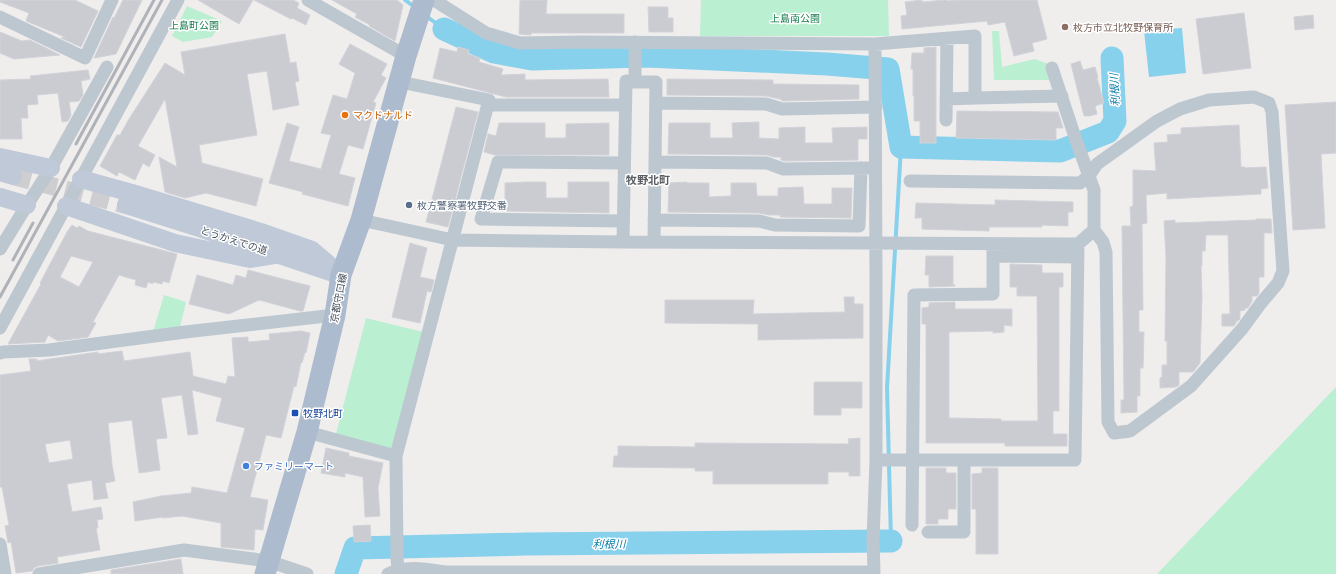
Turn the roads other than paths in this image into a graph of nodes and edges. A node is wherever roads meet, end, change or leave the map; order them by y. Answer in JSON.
{"nodes":[{"id":1,"x":178,"y":0,"type":"edge"},
{"id":2,"x":308,"y":0,"type":"edge"},
{"id":3,"x":106,"y":2,"type":"edge"},
{"id":4,"x":424,"y":7,"type":"edge"},
{"id":5,"x":0,"y":18,"type":"edge"},
{"id":6,"x":947,"y":38,"type":"junction"},
{"id":7,"x":635,"y":42,"type":"junction"},
{"id":8,"x":875,"y":44,"type":"junction"},
{"id":9,"x":406,"y":56,"type":"junction"},
{"id":10,"x":107,"y":67,"type":"dead end"},
{"id":11,"x":1052,"y":68,"type":"dead end"},
{"id":12,"x":400,"y":82,"type":"junction"},
{"id":13,"x":635,"y":82,"type":"junction"},
{"id":14,"x":1062,"y":96,"type":"junction"},
{"id":15,"x":976,"y":98,"type":"junction"},
{"id":16,"x":946,"y":99,"type":"junction"},
{"id":17,"x":656,"y":103,"type":"junction"},
{"id":18,"x":488,"y":104,"type":"junction"},
{"id":19,"x":625,"y":105,"type":"junction"},
{"id":20,"x":876,"y":107,"type":"junction"},
{"id":21,"x":946,"y":120,"type":"dead end"},
{"id":22,"x":0,"y":157,"type":"edge"},
{"id":23,"x":655,"y":162,"type":"junction"},
{"id":24,"x":624,"y":163,"type":"junction"},
{"id":25,"x":51,"y":168,"type":"junction"},
{"id":26,"x":861,"y":168,"type":"junction"},
{"id":27,"x":876,"y":168,"type":"junction"},
{"id":28,"x":1089,"y":176,"type":"junction"},
{"id":29,"x":81,"y":179,"type":"junction"},
{"id":30,"x":910,"y":181,"type":"dead end"},
{"id":31,"x":0,"y":197,"type":"edge"},
{"id":32,"x":26,"y":205,"type":"junction"},
{"id":33,"x":126,"y":205,"type":"tunnel mouth"},
{"id":34,"x":66,"y":206,"type":"junction"},
{"id":35,"x":361,"y":220,"type":"junction"},
{"id":36,"x":654,"y":220,"type":"junction"},
{"id":37,"x":623,"y":221,"type":"junction"},
{"id":38,"x":1094,"y":230,"type":"junction"},
{"id":39,"x":453,"y":240,"type":"junction"},
{"id":40,"x":623,"y":242,"type":"junction"},
{"id":41,"x":654,"y":242,"type":"junction"},
{"id":42,"x":876,"y":244,"type":"junction"},
{"id":43,"x":1078,"y":244,"type":"junction"},
{"id":44,"x":0,"y":249,"type":"edge"},
{"id":45,"x":993,"y":250,"type":"junction"},
{"id":46,"x":279,"y":255,"type":"junction"},
{"id":47,"x":1078,"y":257,"type":"junction"},
{"id":48,"x":341,"y":276,"type":"junction"},
{"id":49,"x":335,"y":315,"type":"junction"},
{"id":50,"x":0,"y":328,"type":"edge"},
{"id":51,"x":0,"y":353,"type":"edge"},
{"id":52,"x":307,"y":432,"type":"junction"},
{"id":53,"x":396,"y":456,"type":"junction"},
{"id":54,"x":876,"y":460,"type":"junction"},
{"id":55,"x":913,"y":460,"type":"junction"},
{"id":56,"x":964,"y":460,"type":"junction"},
{"id":57,"x":912,"y":525,"type":"dead end"},
{"id":58,"x":928,"y":532,"type":"dead end"},
{"id":59,"x":0,"y":544,"type":"edge"},
{"id":60,"x":266,"y":567,"type":"edge"},
{"id":61,"x":394,"y":567,"type":"edge"},
{"id":62,"x":421,"y":571,"type":"edge"},
{"id":63,"x":445,"y":573,"type":"edge"},
{"id":64,"x":632,"y":573,"type":"edge"},
{"id":65,"x":5,"y":574,"type":"edge"},
{"id":66,"x":39,"y":574,"type":"edge"},
{"id":67,"x":307,"y":574,"type":"edge"}],
"edges":[{"from":1,"to":29,"type":"street"},
{"from":2,"to":9,"type":"street"},
{"from":3,"to":5,"type":"street"},
{"from":4,"to":7,"type":"street"},
{"from":4,"to":9,"type":"main road","name":"京都守口線"},
{"from":6,"to":8,"type":"street"},
{"from":6,"to":15,"type":"street"},
{"from":6,"to":16,"type":"street"},
{"from":7,"to":8,"type":"street"},
{"from":7,"to":13,"type":"street"},
{"from":8,"to":20,"type":"street"},
{"from":9,"to":12,"type":"main road","name":"京都守口線"},
{"from":10,"to":25,"type":"street"},
{"from":11,"to":14,"type":"street"},
{"from":12,"to":18,"type":"street"},
{"from":12,"to":35,"type":"main road","name":"京都守口線"},
{"from":13,"to":17,"type":"street"},
{"from":13,"to":19,"type":"street"},
{"from":14,"to":15,"type":"street"},
{"from":14,"to":28,"type":"street"},
{"from":15,"to":16,"type":"street"},
{"from":16,"to":21,"type":"street"},
{"from":17,"to":20,"type":"street"},
{"from":17,"to":23,"type":"street"},
{"from":18,"to":19,"type":"street"},
{"from":18,"to":39,"type":"street"},
{"from":19,"to":24,"type":"street"},
{"from":20,"to":27,"type":"street"},
{"from":22,"to":25,"type":"street"},
{"from":23,"to":26,"type":"street"},
{"from":23,"to":36,"type":"street"},
{"from":24,"to":37,"type":"street"},
{"from":24,"to":37,"type":"street"},
{"from":25,"to":32,"type":"street"},
{"from":26,"to":27,"type":"street"},
{"from":26,"to":36,"type":"street"},
{"from":27,"to":42,"type":"street"},
{"from":28,"to":30,"type":"street"},
{"from":28,"to":38,"type":"street"},
{"from":28,"to":38,"type":"street"},
{"from":29,"to":34,"type":"street"},
{"from":29,"to":48,"type":"street"},
{"from":31,"to":32,"type":"street"},
{"from":32,"to":44,"type":"street"},
{"from":33,"to":46,"type":"street","name":"とうかえでの道"},
{"from":34,"to":46,"type":"street"},
{"from":34,"to":50,"type":"street"},
{"from":35,"to":39,"type":"street"},
{"from":35,"to":48,"type":"main road","name":"京都守口線"},
{"from":36,"to":41,"type":"street"},
{"from":37,"to":40,"type":"street"},
{"from":38,"to":43,"type":"street"},
{"from":39,"to":40,"type":"street"},
{"from":39,"to":53,"type":"street"},
{"from":40,"to":41,"type":"street"},
{"from":41,"to":42,"type":"street"},
{"from":42,"to":45,"type":"street"},
{"from":42,"to":54,"type":"street"},
{"from":43,"to":45,"type":"street"},
{"from":43,"to":47,"type":"street"},
{"from":45,"to":47,"type":"street"},
{"from":45,"to":55,"type":"street"},
{"from":46,"to":48,"type":"street","name":"とうかえでの道"},
{"from":47,"to":56,"type":"street"},
{"from":48,"to":49,"type":"main road","name":"京都守口線"},
{"from":49,"to":51,"type":"street"},
{"from":49,"to":52,"type":"main road","name":"京都守口線"},
{"from":52,"to":53,"type":"street"},
{"from":52,"to":60,"type":"main road","name":"京都守口線"},
{"from":53,"to":61,"type":"street"},
{"from":54,"to":55,"type":"street"},
{"from":54,"to":64,"type":"street"},
{"from":55,"to":56,"type":"street"},
{"from":55,"to":57,"type":"street"},
{"from":56,"to":58,"type":"street"},
{"from":59,"to":65,"type":"street"},
{"from":60,"to":66,"type":"street"},
{"from":60,"to":67,"type":"street"},
{"from":61,"to":62,"type":"street"},
{"from":62,"to":63,"type":"street"},
{"from":63,"to":64,"type":"street"}]}
